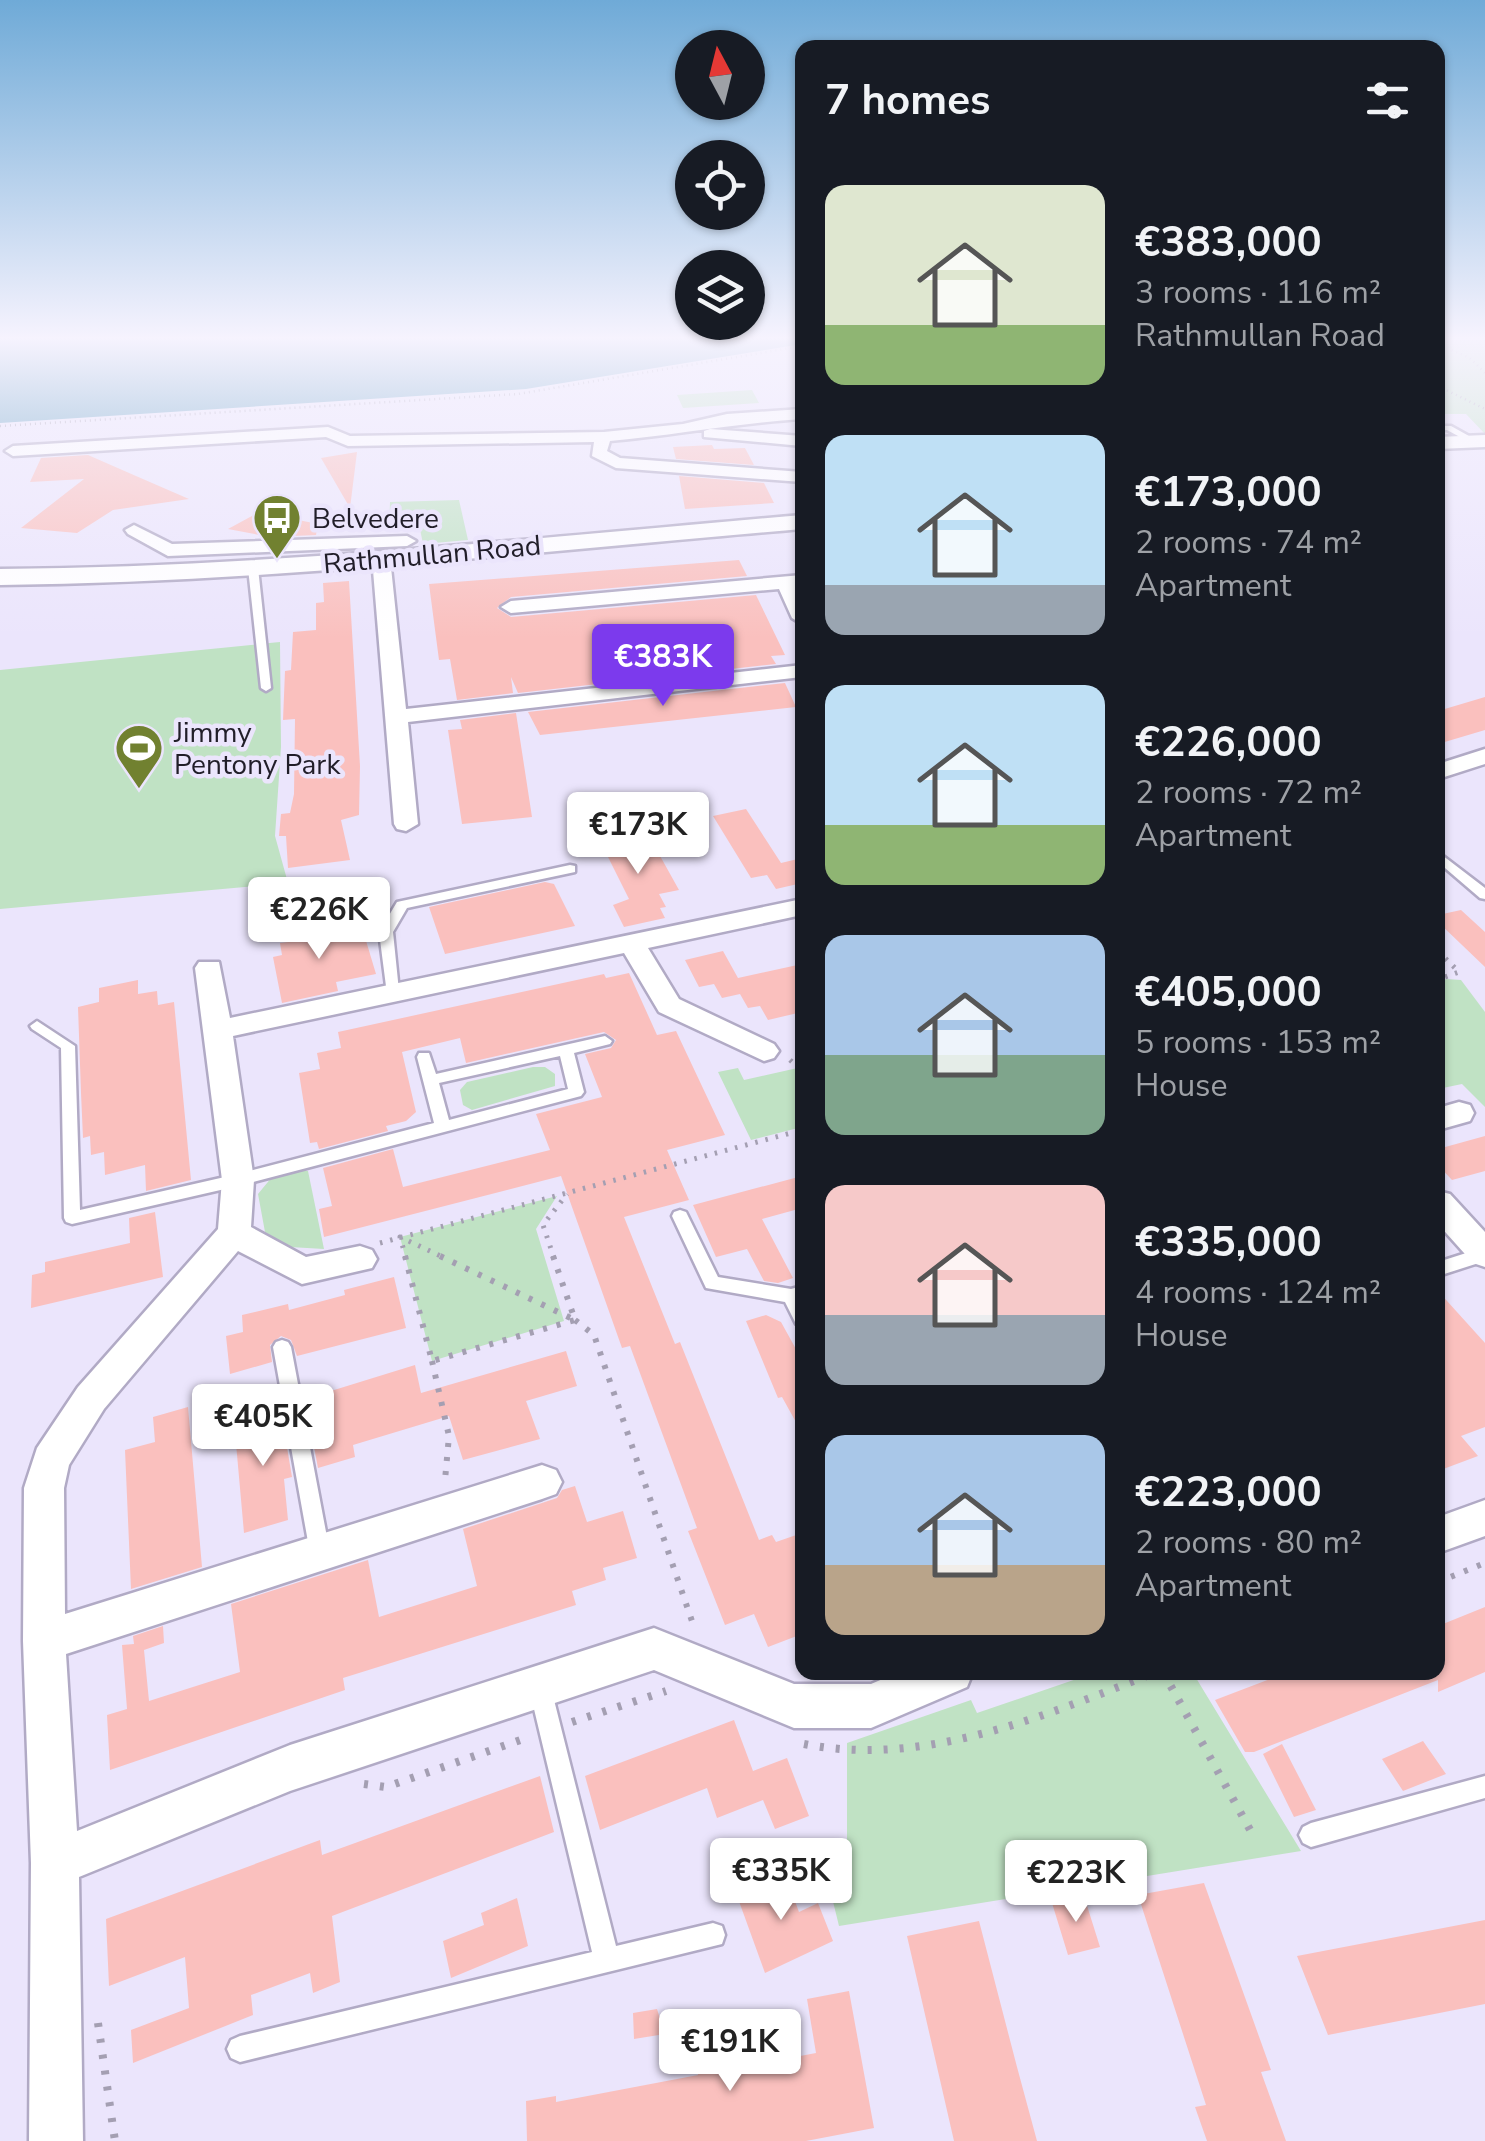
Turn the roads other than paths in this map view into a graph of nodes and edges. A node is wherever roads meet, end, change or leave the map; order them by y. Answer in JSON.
{"nodes":[{"id":1,"x":604,"y":437,"type":"edge"},
{"id":2,"x":230,"y":438,"type":"edge"},
{"id":3,"x":341,"y":438,"type":"edge"},
{"id":4,"x":546,"y":438,"type":"edge"},
{"id":5,"x":743,"y":438,"type":"edge"},
{"id":6,"x":795,"y":441,"type":"edge"},
{"id":7,"x":13,"y":451,"type":"dead end"},
{"id":8,"x":795,"y":477,"type":"edge"},
{"id":9,"x":795,"y":523,"type":"edge"},
{"id":10,"x":134,"y":530,"type":"dead end"},
{"id":11,"x":407,"y":541,"type":"dead end"},
{"id":12,"x":168,"y":550,"type":"junction"},
{"id":13,"x":381,"y":558,"type":"junction"},
{"id":14,"x":254,"y":568,"type":"junction"},
{"id":15,"x":156,"y":574,"type":"junction"},
{"id":16,"x":0,"y":577,"type":"edge"},
{"id":17,"x":795,"y":583,"type":"edge"},
{"id":18,"x":511,"y":607,"type":"dead end"},
{"id":19,"x":795,"y":671,"type":"edge"},
{"id":20,"x":266,"y":688,"type":"dead end"},
{"id":21,"x":396,"y":717,"type":"junction"},
{"id":22,"x":1474,"y":760,"type":"edge"},
{"id":23,"x":1445,"y":770,"type":"edge"},
{"id":24,"x":1485,"y":778,"type":"edge"},
{"id":25,"x":406,"y":824,"type":"dead end"},
{"id":26,"x":1445,"y":862,"type":"edge"},
{"id":27,"x":570,"y":869,"type":"dead end"},
{"id":28,"x":1485,"y":895,"type":"edge"},
{"id":29,"x":795,"y":908,"type":"edge"},
{"id":30,"x":632,"y":943,"type":"junction"},
{"id":31,"x":209,"y":968,"type":"dead end"},
{"id":32,"x":392,"y":991,"type":"junction"},
{"id":33,"x":37,"y":1026,"type":"dead end"},
{"id":34,"x":218,"y":1030,"type":"junction"},
{"id":35,"x":605,"y":1041,"type":"dead end"},
{"id":36,"x":764,"y":1050,"type":"dead end"},
{"id":37,"x":566,"y":1051,"type":"junction"},
{"id":38,"x":424,"y":1056,"type":"dead end"},
{"id":39,"x":431,"y":1080,"type":"junction"},
{"id":40,"x":442,"y":1124,"type":"junction"},
{"id":41,"x":238,"y":1180,"type":"junction"},
{"id":42,"x":1445,"y":1210,"type":"edge"},
{"id":43,"x":680,"y":1216,"type":"dead end"},
{"id":44,"x":234,"y":1232,"type":"junction"},
{"id":45,"x":1481,"y":1245,"type":"edge"},
{"id":46,"x":364,"y":1253,"type":"road end"},
{"id":47,"x":1445,"y":1265,"type":"edge"},
{"id":48,"x":795,"y":1294,"type":"edge"},
{"id":49,"x":282,"y":1347,"type":"dead end"},
{"id":50,"x":542,"y":1482,"type":"dead end"},
{"id":51,"x":1485,"y":1518,"type":"edge"},
{"id":52,"x":1445,"y":1532,"type":"edge"},
{"id":53,"x":320,"y":1553,"type":"junction"},
{"id":54,"x":44,"y":1641,"type":"junction"},
{"id":55,"x":933,"y":1680,"type":"edge"},
{"id":56,"x":539,"y":1686,"type":"junction"},
{"id":57,"x":1485,"y":1787,"type":"edge"},
{"id":58,"x":1311,"y":1835,"type":"dead end"},
{"id":59,"x":55,"y":1862,"type":"junction"},
{"id":60,"x":713,"y":1935,"type":"dead end"},
{"id":61,"x":607,"y":1961,"type":"junction"},
{"id":62,"x":240,"y":2049,"type":"dead end"},
{"id":63,"x":56,"y":2141,"type":"edge"}],
"edges":[{"from":1,"to":8,"type":"street"},
{"from":2,"to":7,"type":"street"},
{"from":3,"to":4,"type":"street"},
{"from":5,"to":6,"type":"street"},
{"from":9,"to":13,"type":"street","name":"Rathmullan Road"},
{"from":10,"to":12,"type":"street"},
{"from":11,"to":12,"type":"street"},
{"from":12,"to":15,"type":"street"},
{"from":13,"to":14,"type":"street","name":"Rathmullan Road"},
{"from":13,"to":21,"type":"street"},
{"from":14,"to":15,"type":"street","name":"Rathmullan Road"},
{"from":14,"to":20,"type":"lane"},
{"from":15,"to":16,"type":"street","name":"Rathmullan Road"},
{"from":17,"to":18,"type":"street"},
{"from":19,"to":21,"type":"street"},
{"from":21,"to":25,"type":"street"},
{"from":22,"to":23,"type":"street"},
{"from":22,"to":24,"type":"street"},
{"from":26,"to":28,"type":"lane"},
{"from":27,"to":32,"type":"lane"},
{"from":29,"to":30,"type":"street"},
{"from":30,"to":32,"type":"street"},
{"from":30,"to":36,"type":"street"},
{"from":31,"to":34,"type":"street"},
{"from":32,"to":34,"type":"street"},
{"from":33,"to":41,"type":"lane"},
{"from":34,"to":41,"type":"street"},
{"from":35,"to":37,"type":"lane"},
{"from":37,"to":39,"type":"lane"},
{"from":37,"to":40,"type":"lane"},
{"from":38,"to":39,"type":"lane"},
{"from":39,"to":40,"type":"lane"},
{"from":40,"to":41,"type":"lane"},
{"from":41,"to":44,"type":"street"},
{"from":42,"to":45,"type":"street"},
{"from":43,"to":48,"type":"lane"},
{"from":44,"to":46,"type":"street"},
{"from":44,"to":54,"type":"street"},
{"from":45,"to":47,"type":"lane"},
{"from":49,"to":53,"type":"lane"},
{"from":50,"to":53,"type":"street"},
{"from":51,"to":52,"type":"street"},
{"from":53,"to":54,"type":"street"},
{"from":54,"to":59,"type":"street"},
{"from":55,"to":56,"type":"street"},
{"from":56,"to":59,"type":"street"},
{"from":56,"to":61,"type":"lane"},
{"from":57,"to":58,"type":"lane"},
{"from":59,"to":63,"type":"street"},
{"from":60,"to":61,"type":"lane"},
{"from":61,"to":62,"type":"lane"}]}
